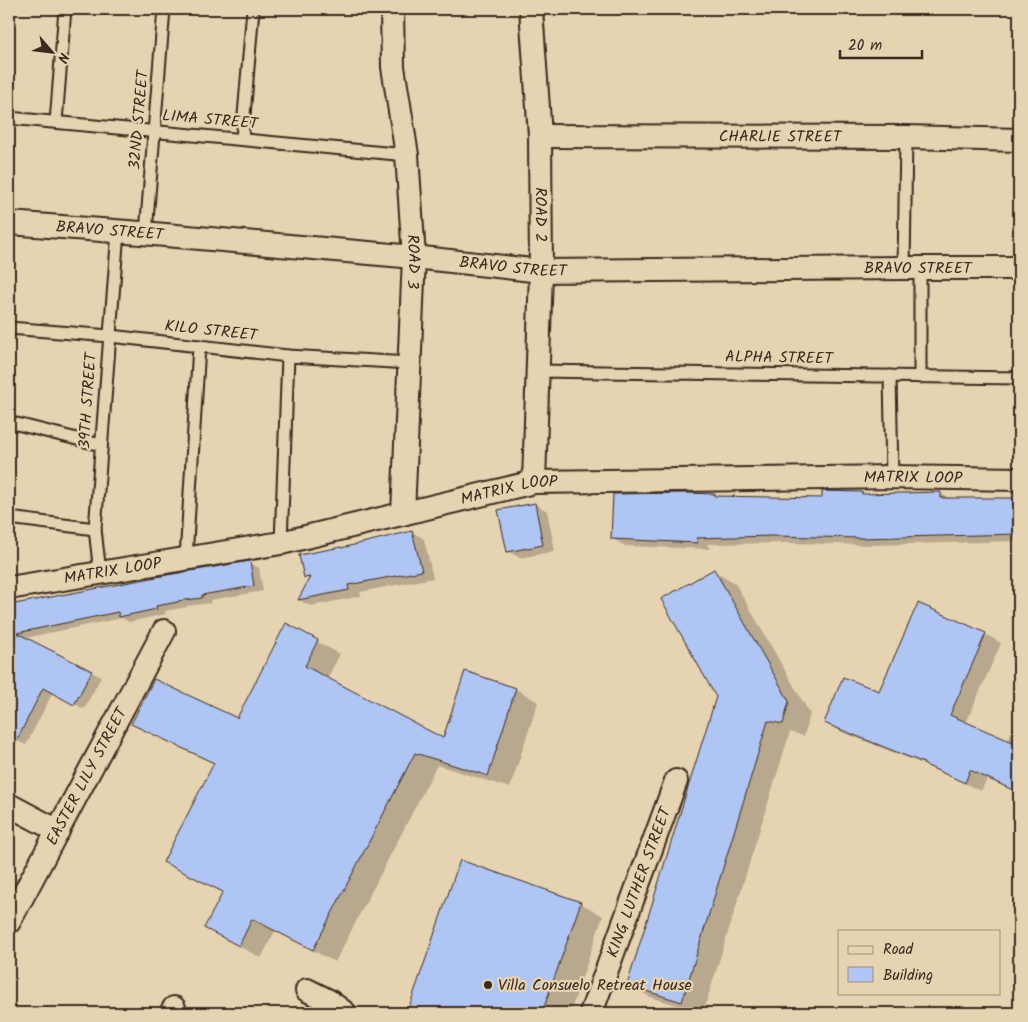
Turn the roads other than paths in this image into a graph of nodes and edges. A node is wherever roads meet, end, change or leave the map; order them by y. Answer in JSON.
{"nodes":[{"id":1,"x":65,"y":9,"type":"edge"},
{"id":2,"x":164,"y":9,"type":"edge"},
{"id":3,"x":253,"y":9,"type":"edge"},
{"id":4,"x":392,"y":9,"type":"edge"},
{"id":5,"x":531,"y":9,"type":"edge"},
{"id":6,"x":9,"y":118,"type":"edge"},
{"id":7,"x":56,"y":122,"type":"junction"},
{"id":8,"x":155,"y":131,"type":"junction"},
{"id":9,"x":540,"y":136,"type":"junction"},
{"id":10,"x":906,"y":137,"type":"junction"},
{"id":11,"x":242,"y":139,"type":"junction"},
{"id":12,"x":1019,"y":140,"type":"edge"},
{"id":13,"x":408,"y":155,"type":"junction"},
{"id":14,"x":9,"y":224,"type":"edge"},
{"id":15,"x":118,"y":231,"type":"junction"},
{"id":16,"x":146,"y":233,"type":"junction"},
{"id":17,"x":414,"y":257,"type":"junction"},
{"id":18,"x":912,"y":268,"type":"junction"},
{"id":19,"x":1019,"y":268,"type":"edge"},
{"id":20,"x":541,"y":271,"type":"junction"},
{"id":21,"x":9,"y":328,"type":"edge"},
{"id":22,"x":110,"y":336,"type":"junction"},
{"id":23,"x":200,"y":346,"type":"junction"},
{"id":24,"x":288,"y":356,"type":"junction"},
{"id":25,"x":410,"y":362,"type":"junction"},
{"id":26,"x":538,"y":371,"type":"junction"},
{"id":27,"x":890,"y":376,"type":"junction"},
{"id":28,"x":920,"y":377,"type":"junction"},
{"id":29,"x":1019,"y":378,"type":"edge"},
{"id":30,"x":9,"y":424,"type":"edge"},
{"id":31,"x":101,"y":445,"type":"junction"},
{"id":32,"x":892,"y":477,"type":"junction"},
{"id":33,"x":1019,"y":479,"type":"edge"},
{"id":34,"x":534,"y":482,"type":"junction"},
{"id":35,"x":403,"y":514,"type":"junction"},
{"id":36,"x":9,"y":518,"type":"edge"},
{"id":37,"x":95,"y":529,"type":"junction"},
{"id":38,"x":281,"y":543,"type":"junction"},
{"id":39,"x":186,"y":558,"type":"junction"},
{"id":40,"x":100,"y":573,"type":"junction"},
{"id":41,"x":9,"y":588,"type":"edge"},
{"id":42,"x":164,"y":631,"type":"dead end"},
{"id":43,"x":676,"y":781,"type":"dead end"},
{"id":44,"x":9,"y":805,"type":"edge"},
{"id":45,"x":58,"y":831,"type":"junction"},
{"id":46,"x":9,"y":922,"type":"edge"},
{"id":47,"x":307,"y":990,"type":"dead end"},
{"id":48,"x":345,"y":1013,"type":"edge"},
{"id":49,"x":591,"y":1013,"type":"edge"}],
"edges":[{"from":1,"to":7,"type":"lane"},
{"from":2,"to":8,"type":"lane","name":"32ND STREET"},
{"from":3,"to":11,"type":"lane"},
{"from":4,"to":13,"type":"street","name":"ROAD 3"},
{"from":5,"to":9,"type":"street","name":"ROAD 2"},
{"from":6,"to":7,"type":"lane","name":"LIMA STREET"},
{"from":7,"to":8,"type":"lane","name":"LIMA STREET"},
{"from":8,"to":11,"type":"lane","name":"LIMA STREET"},
{"from":8,"to":16,"type":"lane","name":"32ND STREET"},
{"from":9,"to":10,"type":"street","name":"CHARLIE STREET"},
{"from":9,"to":20,"type":"street","name":"ROAD 2"},
{"from":10,"to":12,"type":"street","name":"CHARLIE STREET"},
{"from":10,"to":18,"type":"lane"},
{"from":11,"to":13,"type":"lane","name":"LIMA STREET"},
{"from":13,"to":17,"type":"street","name":"ROAD 3"},
{"from":14,"to":15,"type":"street","name":"BRAVO STREET"},
{"from":15,"to":16,"type":"street","name":"BRAVO STREET"},
{"from":15,"to":22,"type":"lane","name":"39TH STREET"},
{"from":16,"to":17,"type":"street","name":"BRAVO STREET"},
{"from":17,"to":20,"type":"street","name":"BRAVO STREET"},
{"from":17,"to":25,"type":"street","name":"ROAD 3"},
{"from":18,"to":19,"type":"street","name":"BRAVO STREET"},
{"from":18,"to":20,"type":"street","name":"BRAVO STREET"},
{"from":18,"to":28,"type":"lane"},
{"from":20,"to":26,"type":"street","name":"ROAD 2"},
{"from":21,"to":22,"type":"lane","name":"KILO STREET"},
{"from":22,"to":23,"type":"lane","name":"KILO STREET"},
{"from":22,"to":31,"type":"lane","name":"39TH STREET"},
{"from":23,"to":24,"type":"lane","name":"KILO STREET"},
{"from":23,"to":39,"type":"lane"},
{"from":24,"to":25,"type":"lane","name":"KILO STREET"},
{"from":24,"to":38,"type":"lane"},
{"from":25,"to":35,"type":"street","name":"ROAD 3"},
{"from":26,"to":27,"type":"lane","name":"ALPHA STREET"},
{"from":26,"to":34,"type":"street","name":"ROAD 2"},
{"from":27,"to":28,"type":"lane","name":"ALPHA STREET"},
{"from":27,"to":32,"type":"lane"},
{"from":28,"to":29,"type":"lane","name":"ALPHA STREET"},
{"from":30,"to":31,"type":"lane"},
{"from":31,"to":37,"type":"lane","name":"39TH STREET"},
{"from":32,"to":33,"type":"street","name":"MATRIX LOOP"},
{"from":32,"to":34,"type":"street","name":"MATRIX LOOP"},
{"from":34,"to":35,"type":"street","name":"MATRIX LOOP"},
{"from":35,"to":38,"type":"street","name":"MATRIX LOOP"},
{"from":36,"to":37,"type":"lane"},
{"from":37,"to":40,"type":"lane","name":"39TH STREET"},
{"from":38,"to":39,"type":"street","name":"MATRIX LOOP"},
{"from":39,"to":40,"type":"street","name":"MATRIX LOOP"},
{"from":40,"to":41,"type":"street","name":"MATRIX LOOP"},
{"from":42,"to":45,"type":"street","name":"EASTER LILY STREET"},
{"from":43,"to":49,"type":"street","name":"KING LUTHER STREET"},
{"from":44,"to":45,"type":"street"},
{"from":45,"to":46,"type":"street","name":"EASTER LILY STREET"},
{"from":47,"to":48,"type":"street"}]}
